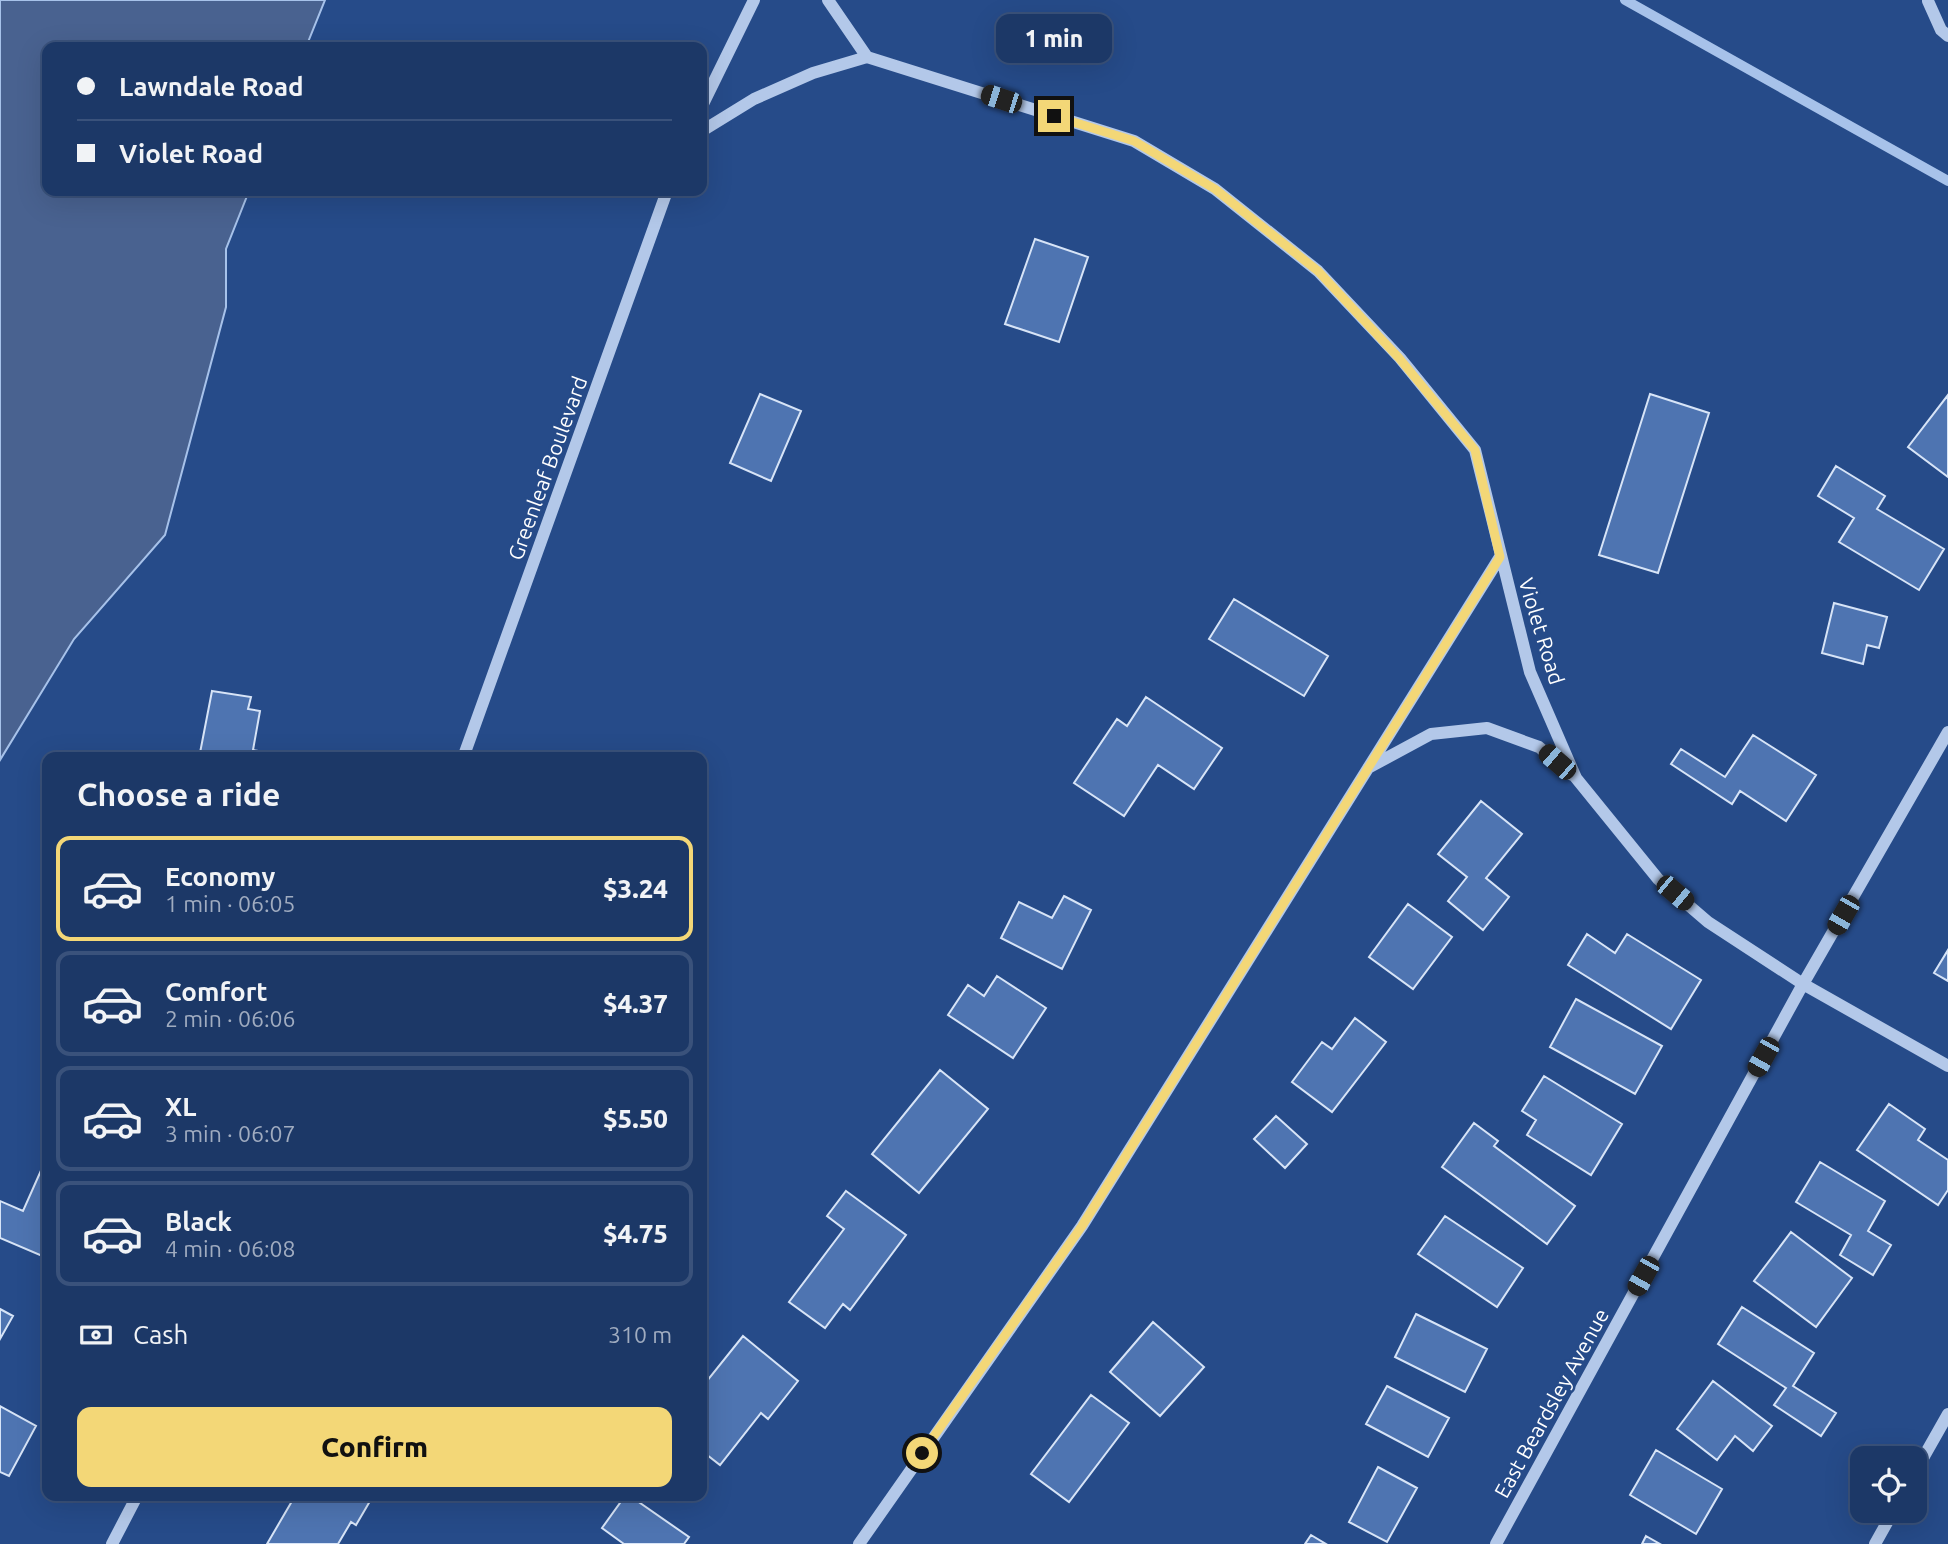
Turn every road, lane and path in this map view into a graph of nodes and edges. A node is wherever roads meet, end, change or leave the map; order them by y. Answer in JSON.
{"nodes":[{"id":1,"x":754,"y":0,"type":"edge"},
{"id":2,"x":828,"y":0,"type":"edge"},
{"id":3,"x":1928,"y":1,"type":"edge"},
{"id":4,"x":1948,"y":36,"type":"edge"},
{"id":5,"x":867,"y":57,"type":"junction"},
{"id":6,"x":707,"y":96,"type":"edge"},
{"id":7,"x":707,"y":128,"type":"edge"},
{"id":8,"x":665,"y":196,"type":"edge"},
{"id":9,"x":1500,"y":557,"type":"junction"},
{"id":10,"x":1948,"y":732,"type":"edge"},
{"id":11,"x":465,"y":752,"type":"edge"},
{"id":12,"x":1368,"y":768,"type":"junction"},
{"id":13,"x":1576,"y":779,"type":"junction"},
{"id":14,"x":1803,"y":984,"type":"junction"},
{"id":15,"x":1948,"y":1066,"type":"edge"},
{"id":16,"x":1948,"y":1414,"type":"edge"},
{"id":17,"x":1927,"y":1451,"type":"edge"},
{"id":18,"x":134,"y":1501,"type":"edge"},
{"id":19,"x":1887,"y":1523,"type":"edge"},
{"id":20,"x":112,"y":1544,"type":"edge"},
{"id":21,"x":859,"y":1544,"type":"edge"},
{"id":22,"x":1496,"y":1544,"type":"edge"},
{"id":23,"x":1875,"y":1544,"type":"edge"}],
"edges":[{"from":1,"to":6,"type":"street"},
{"from":2,"to":5,"type":"street"},
{"from":3,"to":4,"type":"street"},
{"from":5,"to":7,"type":"street"},
{"from":5,"to":9,"type":"street","name":"Violet Road"},
{"from":8,"to":11,"type":"street","name":"Greenleaf Boulevard"},
{"from":9,"to":12,"type":"street"},
{"from":9,"to":13,"type":"street","name":"Violet Road"},
{"from":10,"to":14,"type":"street","name":"East Beardsley Avenue"},
{"from":12,"to":13,"type":"street"},
{"from":12,"to":21,"type":"street"},
{"from":13,"to":14,"type":"street","name":"Violet Road"},
{"from":14,"to":15,"type":"street","name":"Violet Road"},
{"from":14,"to":22,"type":"street","name":"East Beardsley Avenue"},
{"from":16,"to":17,"type":"street"},
{"from":18,"to":20,"type":"street"},
{"from":19,"to":23,"type":"street"}]}
